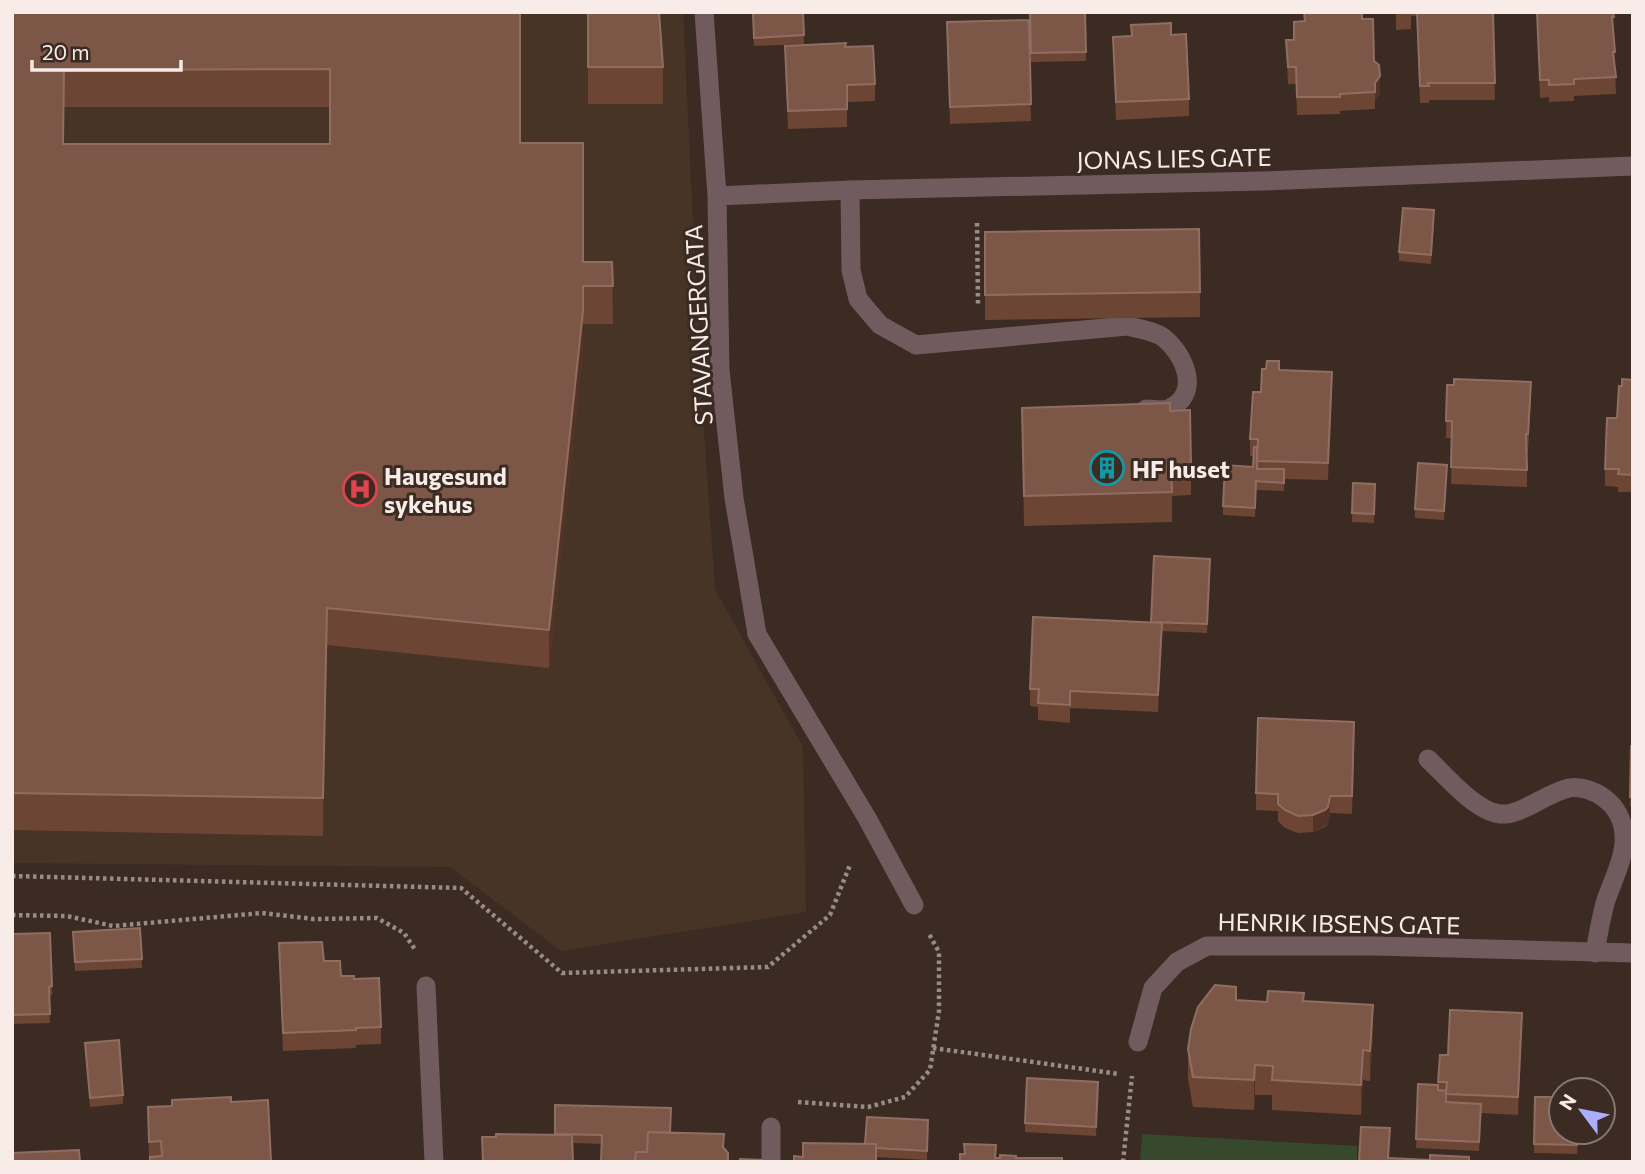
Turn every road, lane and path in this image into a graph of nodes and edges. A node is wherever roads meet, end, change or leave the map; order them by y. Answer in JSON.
{"nodes":[{"id":1,"x":704,"y":12,"type":"edge"},
{"id":2,"x":1633,"y":166,"type":"edge"},
{"id":3,"x":977,"y":187,"type":"junction"},
{"id":4,"x":850,"y":190,"type":"junction"},
{"id":5,"x":717,"y":196,"type":"junction"},
{"id":6,"x":978,"y":267,"type":"dead end"},
{"id":7,"x":1126,"y":409,"type":"edge"},
{"id":8,"x":1429,"y":760,"type":"dead end"},
{"id":9,"x":867,"y":818,"type":"junction"},
{"id":10,"x":12,"y":876,"type":"edge"},
{"id":11,"x":914,"y":905,"type":"joint"},
{"id":12,"x":12,"y":915,"type":"edge"},
{"id":13,"x":1595,"y":953,"type":"junction"},
{"id":14,"x":1633,"y":953,"type":"edge"},
{"id":15,"x":426,"y":986,"type":"joint"},
{"id":16,"x":1138,"y":1042,"type":"joint"},
{"id":17,"x":933,"y":1048,"type":"junction"},
{"id":18,"x":1132,"y":1076,"type":"junction"},
{"id":19,"x":771,"y":1126,"type":"joint"},
{"id":20,"x":434,"y":1162,"type":"edge"},
{"id":21,"x":771,"y":1162,"type":"edge"},
{"id":22,"x":1123,"y":1162,"type":"edge"}],
"edges":[{"from":1,"to":5,"type":"street","name":"STAVANGERGATA"},
{"from":2,"to":3,"type":"street","name":"JONAS LIES GATE"},
{"from":3,"to":4,"type":"street","name":"JONAS LIES GATE"},
{"from":3,"to":6,"type":"path"},
{"from":4,"to":5,"type":"street","name":"JONAS LIES GATE"},
{"from":4,"to":7,"type":"street"},
{"from":5,"to":9,"type":"street","name":"STAVANGERGATA"},
{"from":8,"to":13,"type":"street"},
{"from":9,"to":10,"type":"path"},
{"from":9,"to":11,"type":"street"},
{"from":11,"to":17,"type":"path"},
{"from":12,"to":15,"type":"path"},
{"from":13,"to":14,"type":"street","name":"HENRIK IBSENS GATE"},
{"from":13,"to":16,"type":"street","name":"HENRIK IBSENS GATE"},
{"from":15,"to":20,"type":"street"},
{"from":16,"to":18,"type":"path"},
{"from":17,"to":18,"type":"path"},
{"from":17,"to":19,"type":"path"},
{"from":18,"to":22,"type":"path"},
{"from":19,"to":21,"type":"street"}]}
